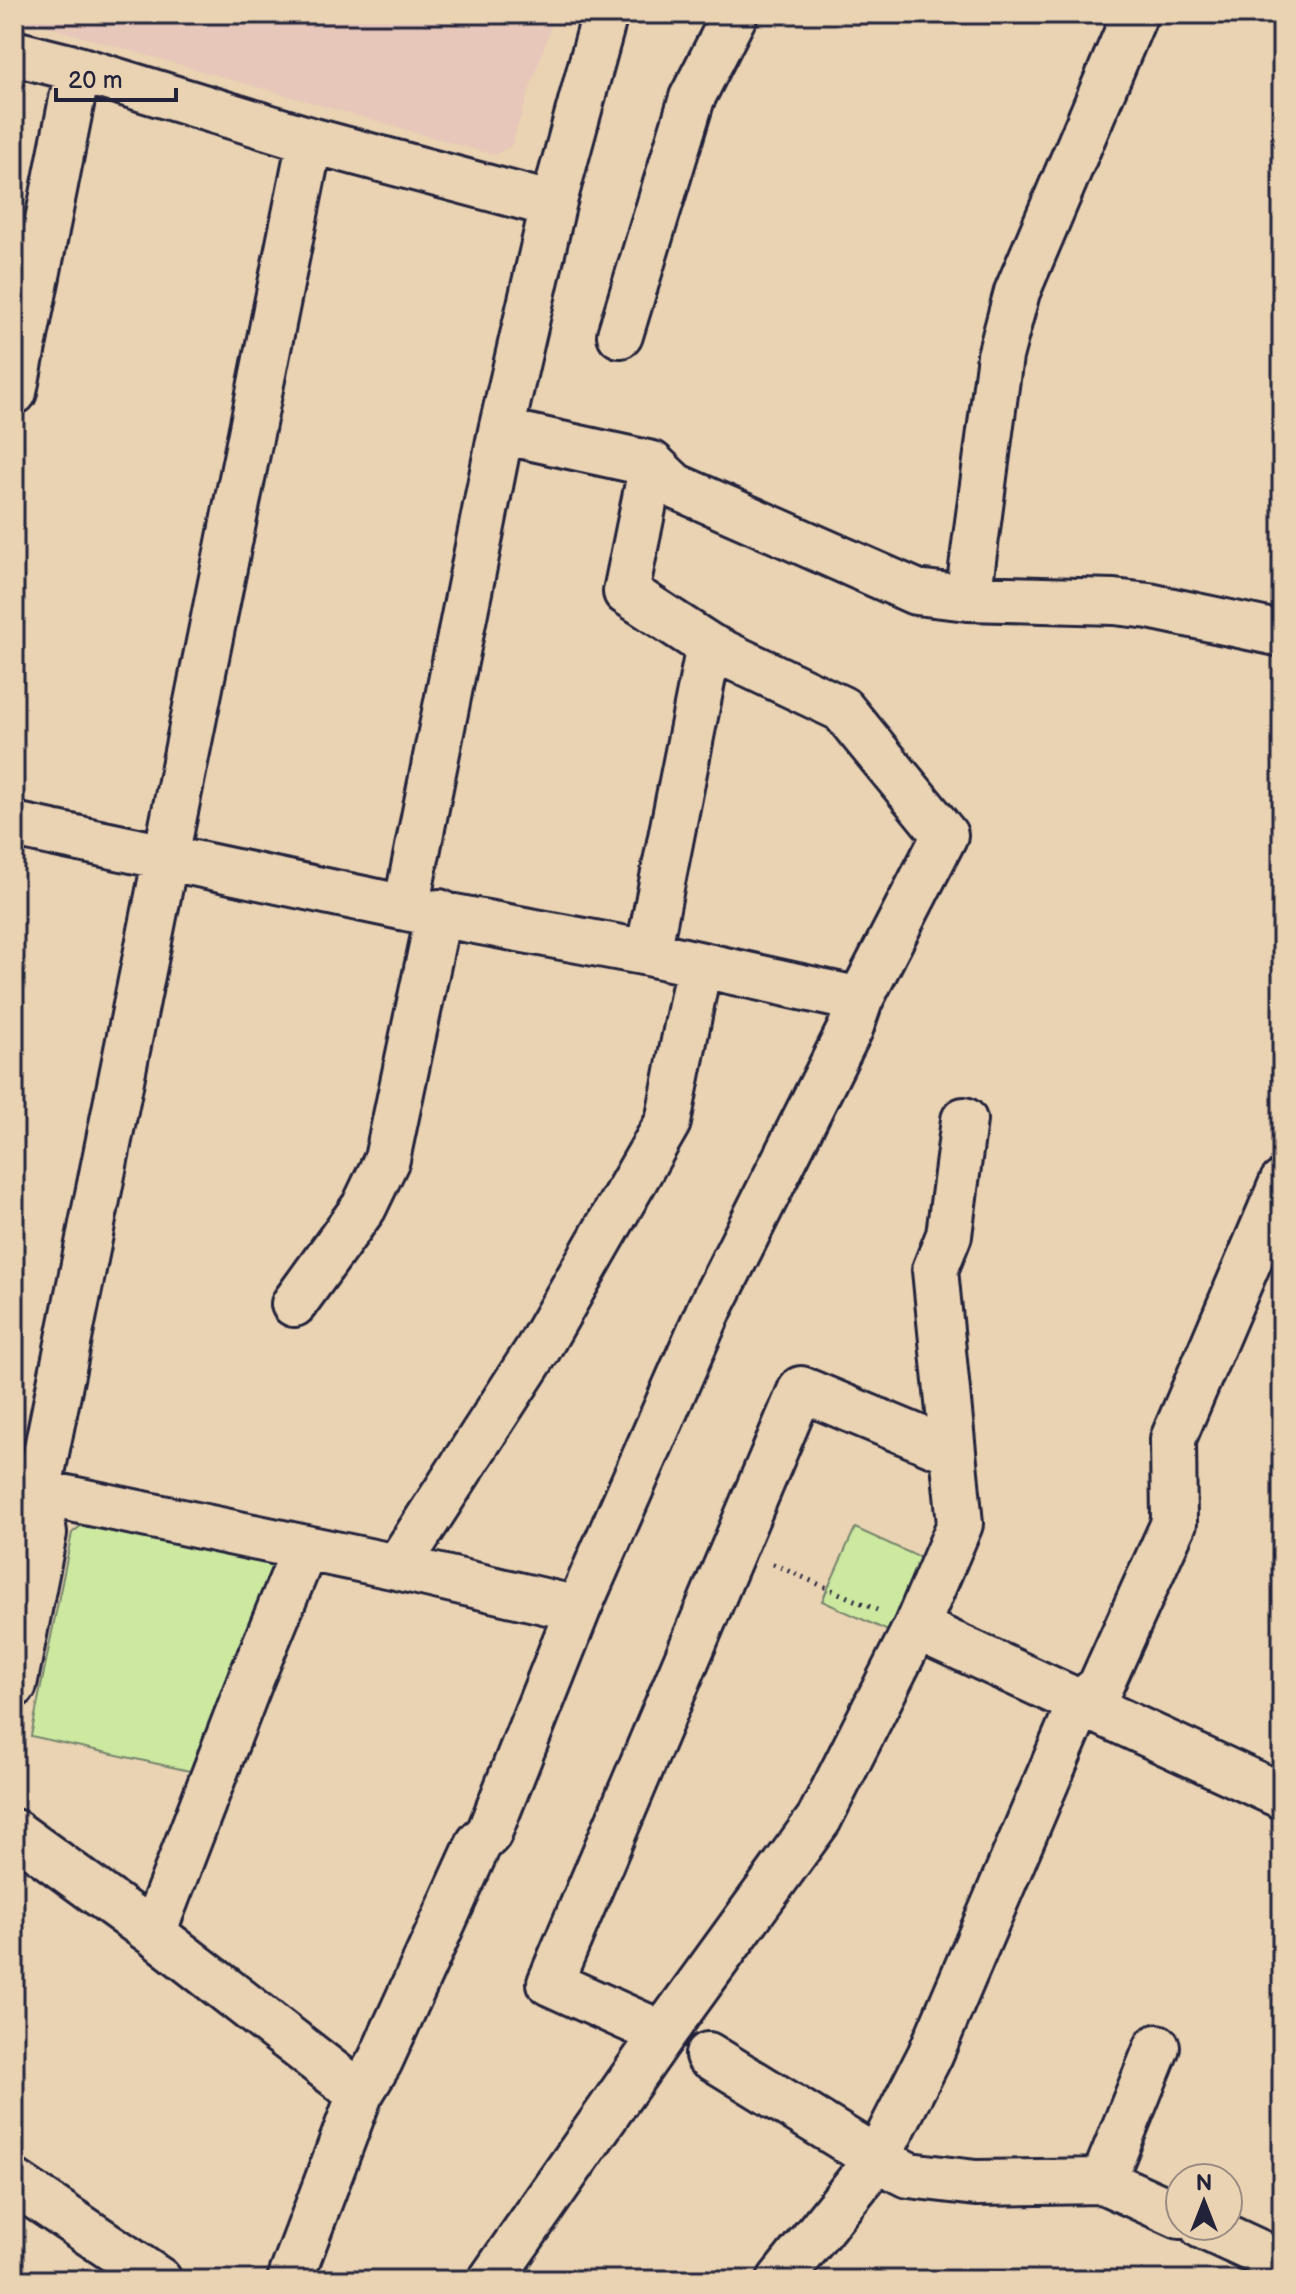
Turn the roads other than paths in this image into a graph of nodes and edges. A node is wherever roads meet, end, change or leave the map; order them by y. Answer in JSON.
{"nodes":[{"id":1,"x":605,"y":14,"type":"edge"},
{"id":2,"x":735,"y":14,"type":"edge"},
{"id":3,"x":1135,"y":14,"type":"edge"},
{"id":4,"x":14,"y":53,"type":"edge"},
{"id":5,"x":78,"y":69,"type":"junction"},
{"id":6,"x":310,"y":140,"type":"junction"},
{"id":7,"x":553,"y":205,"type":"junction"},
{"id":8,"x":620,"y":335,"type":"dead end"},
{"id":9,"x":14,"y":392,"type":"edge"},
{"id":10,"x":501,"y":431,"type":"junction"},
{"id":11,"x":652,"y":464,"type":"junction"},
{"id":12,"x":968,"y":598,"type":"junction"},
{"id":13,"x":1282,"y":634,"type":"edge"},
{"id":14,"x":709,"y":646,"type":"junction"},
{"id":15,"x":14,"y":825,"type":"edge"},
{"id":16,"x":167,"y":856,"type":"junction"},
{"id":17,"x":422,"y":910,"type":"junction"},
{"id":18,"x":648,"y":953,"type":"junction"},
{"id":19,"x":699,"y":965,"type":"junction"},
{"id":20,"x":860,"y":1000,"type":"junction"},
{"id":21,"x":964,"y":1120,"type":"dead end"},
{"id":22,"x":1282,"y":1183,"type":"edge"},
{"id":23,"x":294,"y":1304,"type":"dead end"},
{"id":24,"x":953,"y":1452,"type":"junction"},
{"id":25,"x":26,"y":1490,"type":"edge"},
{"id":26,"x":305,"y":1548,"type":"junction"},
{"id":27,"x":397,"y":1567,"type":"junction"},
{"id":28,"x":578,"y":1609,"type":"junction"},
{"id":29,"x":916,"y":1627,"type":"junction"},
{"id":30,"x":14,"y":1685,"type":"edge"},
{"id":31,"x":1080,"y":1703,"type":"junction"},
{"id":32,"x":1282,"y":1796,"type":"edge"},
{"id":33,"x":14,"y":1832,"type":"edge"},
{"id":34,"x":153,"y":1933,"type":"junction"},
{"id":35,"x":663,"y":2034,"type":"junction"},
{"id":36,"x":1157,"y":2047,"type":"dead end"},
{"id":37,"x":708,"y":2055,"type":"dead end"},
{"id":38,"x":360,"y":2094,"type":"junction"},
{"id":39,"x":877,"y":2159,"type":"junction"},
{"id":40,"x":1103,"y":2181,"type":"junction"},
{"id":41,"x":14,"y":2182,"type":"edge"},
{"id":42,"x":1164,"y":2209,"type":"edge"},
{"id":43,"x":1237,"y":2242,"type":"edge"},
{"id":44,"x":1282,"y":2263,"type":"edge"},
{"id":45,"x":159,"y":2280,"type":"edge"},
{"id":46,"x":290,"y":2280,"type":"edge"},
{"id":47,"x":491,"y":2280,"type":"edge"},
{"id":48,"x":780,"y":2280,"type":"edge"}],
"edges":[{"from":1,"to":7,"type":"street"},
{"from":2,"to":8,"type":"street"},
{"from":3,"to":12,"type":"street"},
{"from":4,"to":5,"type":"street"},
{"from":5,"to":6,"type":"street"},
{"from":5,"to":9,"type":"street"},
{"from":6,"to":7,"type":"street"},
{"from":6,"to":16,"type":"street"},
{"from":7,"to":10,"type":"street"},
{"from":10,"to":11,"type":"street"},
{"from":10,"to":17,"type":"street"},
{"from":11,"to":12,"type":"street"},
{"from":11,"to":14,"type":"street"},
{"from":12,"to":13,"type":"street"},
{"from":14,"to":18,"type":"street"},
{"from":14,"to":20,"type":"street"},
{"from":15,"to":16,"type":"street"},
{"from":16,"to":17,"type":"street"},
{"from":16,"to":25,"type":"street"},
{"from":17,"to":18,"type":"street"},
{"from":17,"to":23,"type":"street"},
{"from":18,"to":19,"type":"street"},
{"from":19,"to":20,"type":"street"},
{"from":19,"to":27,"type":"street"},
{"from":20,"to":28,"type":"street"},
{"from":21,"to":24,"type":"street"},
{"from":22,"to":31,"type":"street"},
{"from":24,"to":29,"type":"street"},
{"from":24,"to":35,"type":"street"},
{"from":25,"to":26,"type":"street"},
{"from":25,"to":30,"type":"street"},
{"from":26,"to":27,"type":"street"},
{"from":26,"to":34,"type":"street"},
{"from":27,"to":28,"type":"street"},
{"from":28,"to":38,"type":"street"},
{"from":29,"to":31,"type":"street"},
{"from":29,"to":35,"type":"street"},
{"from":31,"to":32,"type":"street"},
{"from":31,"to":39,"type":"street"},
{"from":33,"to":34,"type":"street"},
{"from":34,"to":38,"type":"street"},
{"from":35,"to":47,"type":"street"},
{"from":36,"to":40,"type":"street"},
{"from":37,"to":39,"type":"street"},
{"from":38,"to":46,"type":"street"},
{"from":39,"to":40,"type":"street"},
{"from":39,"to":48,"type":"street"},
{"from":40,"to":42,"type":"street"},
{"from":41,"to":45,"type":"street"},
{"from":43,"to":44,"type":"street"}]}
